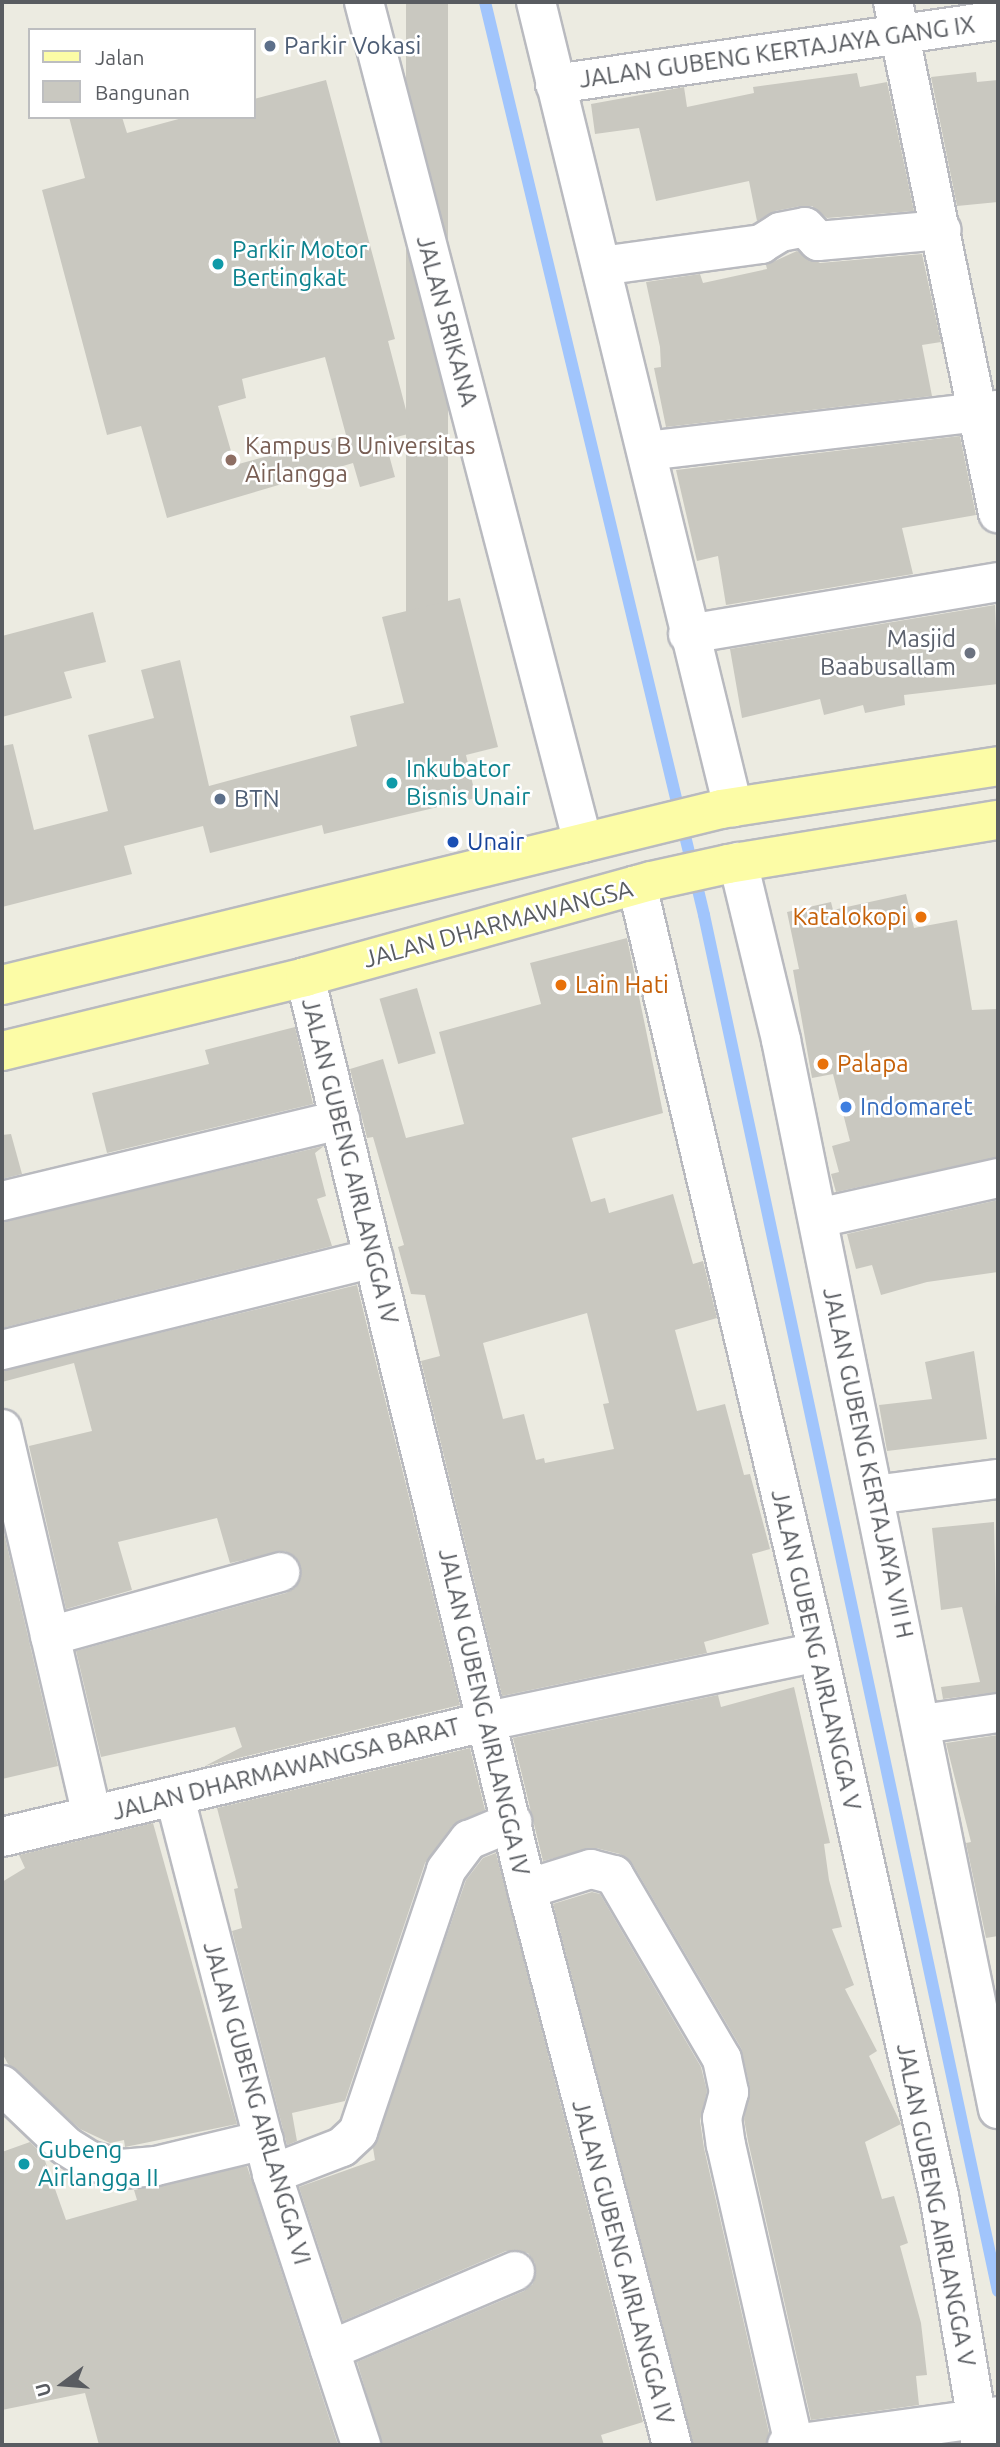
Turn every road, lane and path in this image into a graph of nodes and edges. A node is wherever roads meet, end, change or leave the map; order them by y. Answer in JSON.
{"nodes":[{"id":1,"x":364,"y":2,"type":"edge"},
{"id":2,"x":536,"y":2,"type":"edge"},
{"id":3,"x":897,"y":19,"type":"edge"},
{"id":4,"x":998,"y":20,"type":"edge"},
{"id":5,"x":555,"y":84,"type":"junction"},
{"id":6,"x":942,"y":230,"type":"junction"},
{"id":7,"x":601,"y":266,"type":"junction"},
{"id":8,"x":988,"y":412,"type":"edge"},
{"id":9,"x":647,"y":451,"type":"junction"},
{"id":10,"x":998,"y":513,"type":"edge"},
{"id":11,"x":998,"y":582,"type":"edge"},
{"id":12,"x":688,"y":634,"type":"junction"},
{"id":13,"x":998,"y":766,"type":"edge"},
{"id":14,"x":727,"y":808,"type":"junction"},
{"id":15,"x":998,"y":820,"type":"edge"},
{"id":16,"x":583,"y":843,"type":"junction"},
{"id":17,"x":733,"y":863,"type":"junction"},
{"id":18,"x":644,"y":883,"type":"junction"},
{"id":19,"x":305,"y":976,"type":"junction"},
{"id":20,"x":2,"y":985,"type":"edge"},
{"id":21,"x":2,"y":1051,"type":"edge"},
{"id":22,"x":340,"y":1120,"type":"junction"},
{"id":23,"x":998,"y":1178,"type":"edge"},
{"id":24,"x":2,"y":1201,"type":"edge"},
{"id":25,"x":818,"y":1219,"type":"junction"},
{"id":26,"x":374,"y":1258,"type":"junction"},
{"id":27,"x":2,"y":1350,"type":"edge"},
{"id":28,"x":2,"y":1429,"type":"edge"},
{"id":29,"x":998,"y":1479,"type":"edge"},
{"id":30,"x":874,"y":1495,"type":"junction"},
{"id":31,"x":18,"y":1572,"type":"edge"},
{"id":32,"x":280,"y":1572,"type":"dead end"},
{"id":33,"x":50,"y":1636,"type":"junction"},
{"id":34,"x":818,"y":1652,"type":"junction"},
{"id":35,"x":998,"y":1713,"type":"edge"},
{"id":36,"x":488,"y":1721,"type":"junction"},
{"id":37,"x":922,"y":1724,"type":"junction"},
{"id":38,"x":175,"y":1798,"type":"junction"},
{"id":39,"x":92,"y":1816,"type":"junction"},
{"id":40,"x":512,"y":1822,"type":"junction"},
{"id":41,"x":2,"y":1837,"type":"edge"},
{"id":42,"x":527,"y":1889,"type":"junction"},
{"id":43,"x":994,"y":2065,"type":"edge"},
{"id":44,"x":2,"y":2085,"type":"edge"},
{"id":45,"x":998,"y":2109,"type":"edge"},
{"id":46,"x":268,"y":2157,"type":"junction"},
{"id":47,"x":515,"y":2271,"type":"dead end"},
{"id":48,"x":330,"y":2350,"type":"junction"},
{"id":49,"x":988,"y":2425,"type":"edge"},
{"id":50,"x":360,"y":2445,"type":"edge"},
{"id":51,"x":672,"y":2445,"type":"edge"},
{"id":52,"x":791,"y":2445,"type":"edge"}],
"edges":[{"from":1,"to":16,"type":"street","name":"JALAN SRIKANA"},
{"from":2,"to":5,"type":"street"},
{"from":3,"to":4,"type":"street","name":"JALAN GUBENG KERTAJAYA GANG IX"},
{"from":3,"to":5,"type":"street","name":"JALAN GUBENG KERTAJAYA GANG IX"},
{"from":3,"to":6,"type":"street"},
{"from":5,"to":7,"type":"street"},
{"from":6,"to":7,"type":"street"},
{"from":6,"to":8,"type":"street"},
{"from":7,"to":9,"type":"street"},
{"from":8,"to":9,"type":"street"},
{"from":8,"to":10,"type":"street"},
{"from":9,"to":12,"type":"street"},
{"from":11,"to":12,"type":"street"},
{"from":12,"to":14,"type":"street"},
{"from":13,"to":14,"type":"main road"},
{"from":14,"to":16,"type":"main road"},
{"from":15,"to":17,"type":"main road","name":"JALAN DHARMAWANGSA"},
{"from":16,"to":20,"type":"main road"},
{"from":17,"to":18,"type":"main road","name":"JALAN DHARMAWANGSA"},
{"from":17,"to":25,"type":"street","name":"JALAN GUBENG KERTAJAYA VII H"},
{"from":18,"to":19,"type":"main road","name":"JALAN DHARMAWANGSA"},
{"from":18,"to":34,"type":"street","name":"JALAN GUBENG AIRLANGGA V"},
{"from":19,"to":21,"type":"main road","name":"JALAN DHARMAWANGSA"},
{"from":19,"to":22,"type":"street","name":"JALAN GUBENG AIRLANGGA IV"},
{"from":22,"to":24,"type":"street"},
{"from":22,"to":26,"type":"street","name":"JALAN GUBENG AIRLANGGA IV"},
{"from":23,"to":25,"type":"street"},
{"from":25,"to":30,"type":"street","name":"JALAN GUBENG KERTAJAYA VII H"},
{"from":26,"to":27,"type":"street"},
{"from":26,"to":36,"type":"street","name":"JALAN GUBENG AIRLANGGA IV"},
{"from":28,"to":31,"type":"street"},
{"from":29,"to":30,"type":"street"},
{"from":30,"to":37,"type":"street","name":"JALAN GUBENG KERTAJAYA VII H"},
{"from":31,"to":33,"type":"street"},
{"from":32,"to":33,"type":"street"},
{"from":33,"to":39,"type":"street"},
{"from":34,"to":36,"type":"street","name":"JALAN DHARMAWANGSA BARAT"},
{"from":34,"to":49,"type":"street","name":"JALAN GUBENG AIRLANGGA V"},
{"from":35,"to":37,"type":"street"},
{"from":36,"to":38,"type":"street","name":"JALAN DHARMAWANGSA BARAT"},
{"from":36,"to":40,"type":"street","name":"JALAN GUBENG AIRLANGGA IV"},
{"from":37,"to":43,"type":"street","name":"JALAN GUBENG KERTAJAYA VII H"},
{"from":38,"to":39,"type":"street","name":"JALAN DHARMAWANGSA BARAT"},
{"from":38,"to":46,"type":"street","name":"JALAN GUBENG AIRLANGGA VI"},
{"from":39,"to":41,"type":"street","name":"JALAN DHARMAWANGSA BARAT"},
{"from":40,"to":42,"type":"street","name":"JALAN GUBENG AIRLANGGA IV"},
{"from":40,"to":46,"type":"street"},
{"from":42,"to":51,"type":"street","name":"JALAN GUBENG AIRLANGGA IV"},
{"from":42,"to":52,"type":"street"},
{"from":43,"to":45,"type":"street","name":"JALAN GUBENG KERTAJAYA VII H"},
{"from":44,"to":46,"type":"street"},
{"from":46,"to":48,"type":"street","name":"JALAN GUBENG AIRLANGGA VI"},
{"from":47,"to":48,"type":"street"},
{"from":48,"to":50,"type":"street","name":"JALAN GUBENG AIRLANGGA VI"},
{"from":49,"to":52,"type":"street"}]}
